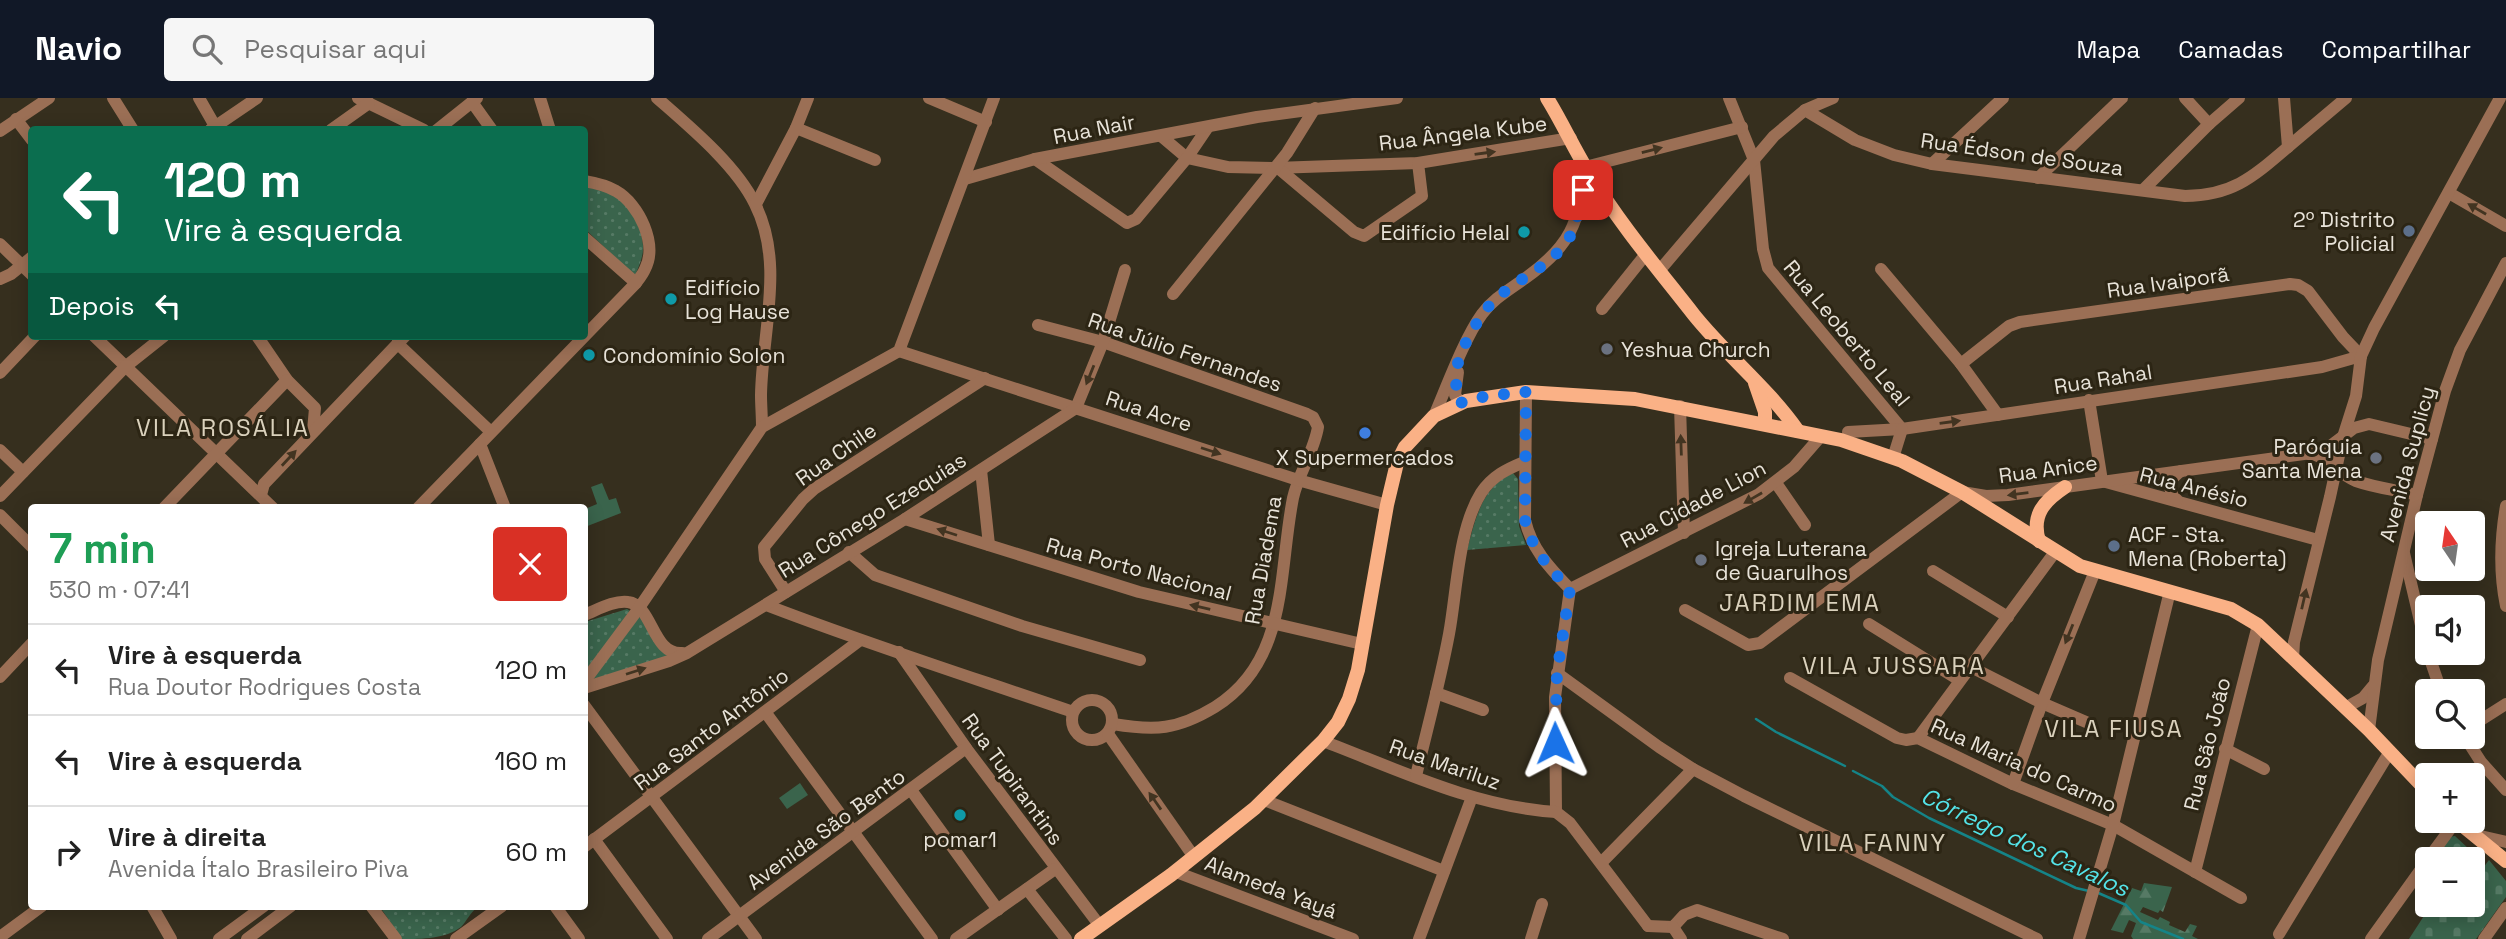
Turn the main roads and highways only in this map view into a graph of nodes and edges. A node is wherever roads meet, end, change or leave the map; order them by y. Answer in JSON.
{"nodes":[{"id":1,"x":1547,"y":98,"type":"edge"},
{"id":2,"x":1755,"y":382,"type":"junction"},
{"id":3,"x":1765,"y":424,"type":"junction"},
{"id":4,"x":1798,"y":431,"type":"junction"},
{"id":5,"x":2065,"y":487,"type":"road end"},
{"id":6,"x":2039,"y":541,"type":"junction"},
{"id":7,"x":2415,"y":779,"type":"edge"},
{"id":8,"x":2472,"y":833,"type":"edge"},
{"id":9,"x":2506,"y":861,"type":"edge"},
{"id":10,"x":1081,"y":939,"type":"edge"}],
"edges":[{"from":1,"to":2,"type":"main road"},
{"from":2,"to":3,"type":"main road"},
{"from":2,"to":4,"type":"main road"},
{"from":3,"to":4,"type":"main road"},
{"from":3,"to":10,"type":"main road"},
{"from":4,"to":6,"type":"main road"},
{"from":5,"to":6,"type":"main road"},
{"from":6,"to":7,"type":"main road"},
{"from":8,"to":9,"type":"main road"}]}
